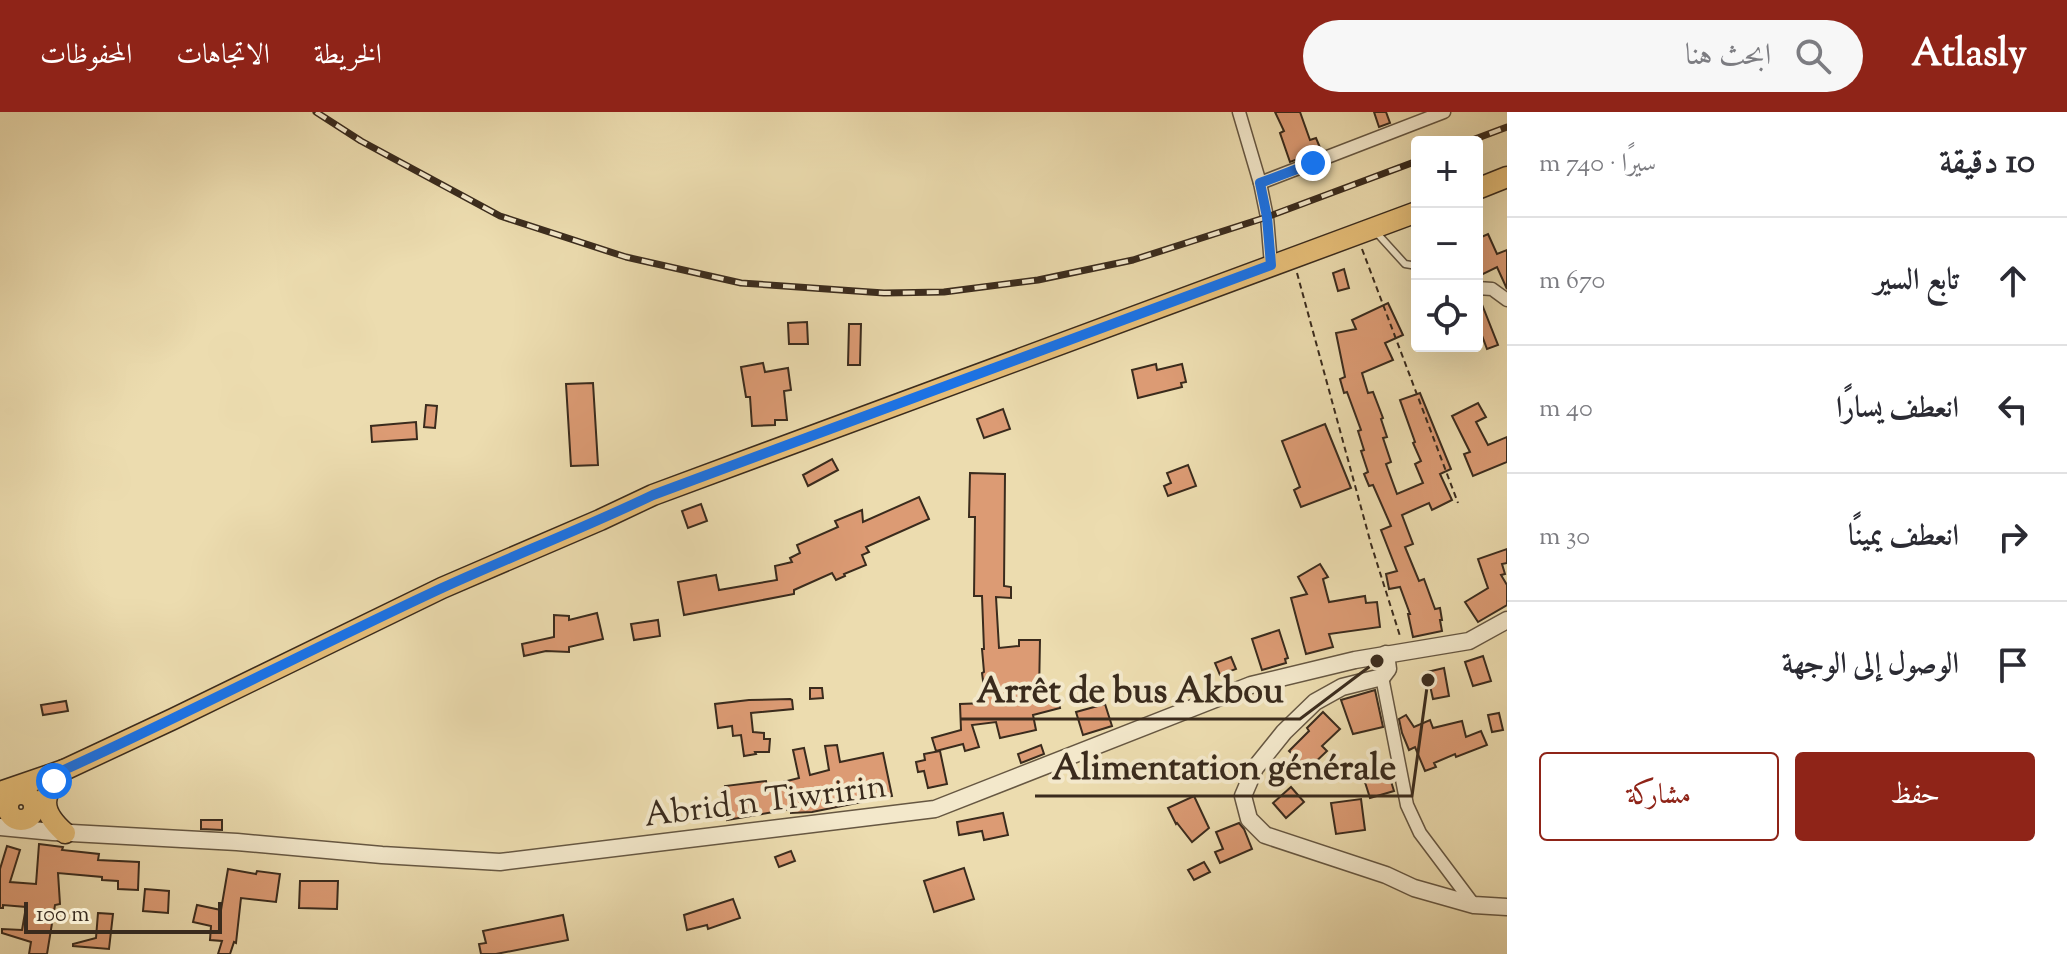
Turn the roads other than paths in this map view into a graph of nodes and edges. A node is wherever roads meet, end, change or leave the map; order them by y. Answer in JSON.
{"nodes":[{"id":1,"x":1239,"y":112,"type":"edge"},
{"id":2,"x":1444,"y":112,"type":"edge"},
{"id":3,"x":1417,"y":116,"type":"edge"},
{"id":4,"x":1507,"y":177,"type":"edge"},
{"id":5,"x":1260,"y":183,"type":"junction"},
{"id":6,"x":1483,"y":187,"type":"edge"},
{"id":7,"x":1411,"y":214,"type":"edge"},
{"id":8,"x":1364,"y":230,"type":"junction"},
{"id":9,"x":1271,"y":265,"type":"junction"},
{"id":10,"x":1411,"y":265,"type":"edge"},
{"id":11,"x":1483,"y":288,"type":"edge"},
{"id":12,"x":1507,"y":300,"type":"edge"},
{"id":13,"x":1507,"y":620,"type":"edge"},
{"id":14,"x":1386,"y":654,"type":"junction"},
{"id":15,"x":1382,"y":677,"type":"junction"},
{"id":16,"x":64,"y":770,"type":"junction"},
{"id":17,"x":15,"y":795,"type":"edge"},
{"id":18,"x":0,"y":827,"type":"edge"},
{"id":19,"x":65,"y":833,"type":"junction"},
{"id":20,"x":1474,"y":905,"type":"junction"},
{"id":21,"x":1507,"y":907,"type":"edge"}],
"edges":[{"from":1,"to":5,"type":"street"},
{"from":2,"to":3,"type":"street"},
{"from":3,"to":5,"type":"street"},
{"from":4,"to":6,"type":"main road"},
{"from":5,"to":9,"type":"street"},
{"from":7,"to":8,"type":"main road"},
{"from":8,"to":9,"type":"main road"},
{"from":8,"to":10,"type":"lane"},
{"from":9,"to":16,"type":"main road"},
{"from":11,"to":12,"type":"street"},
{"from":13,"to":14,"type":"street","name":"Abrid n Tiwririn"},
{"from":14,"to":15,"type":"street"},
{"from":14,"to":19,"type":"street","name":"Abrid n Tiwririn"},
{"from":15,"to":20,"type":"street"},
{"from":15,"to":20,"type":"street"},
{"from":16,"to":17,"type":"main road"},
{"from":16,"to":17,"type":"main road"},
{"from":17,"to":19,"type":"main road"},
{"from":18,"to":19,"type":"street","name":"Abrid n Tiwririn"},
{"from":20,"to":21,"type":"street"}]}
